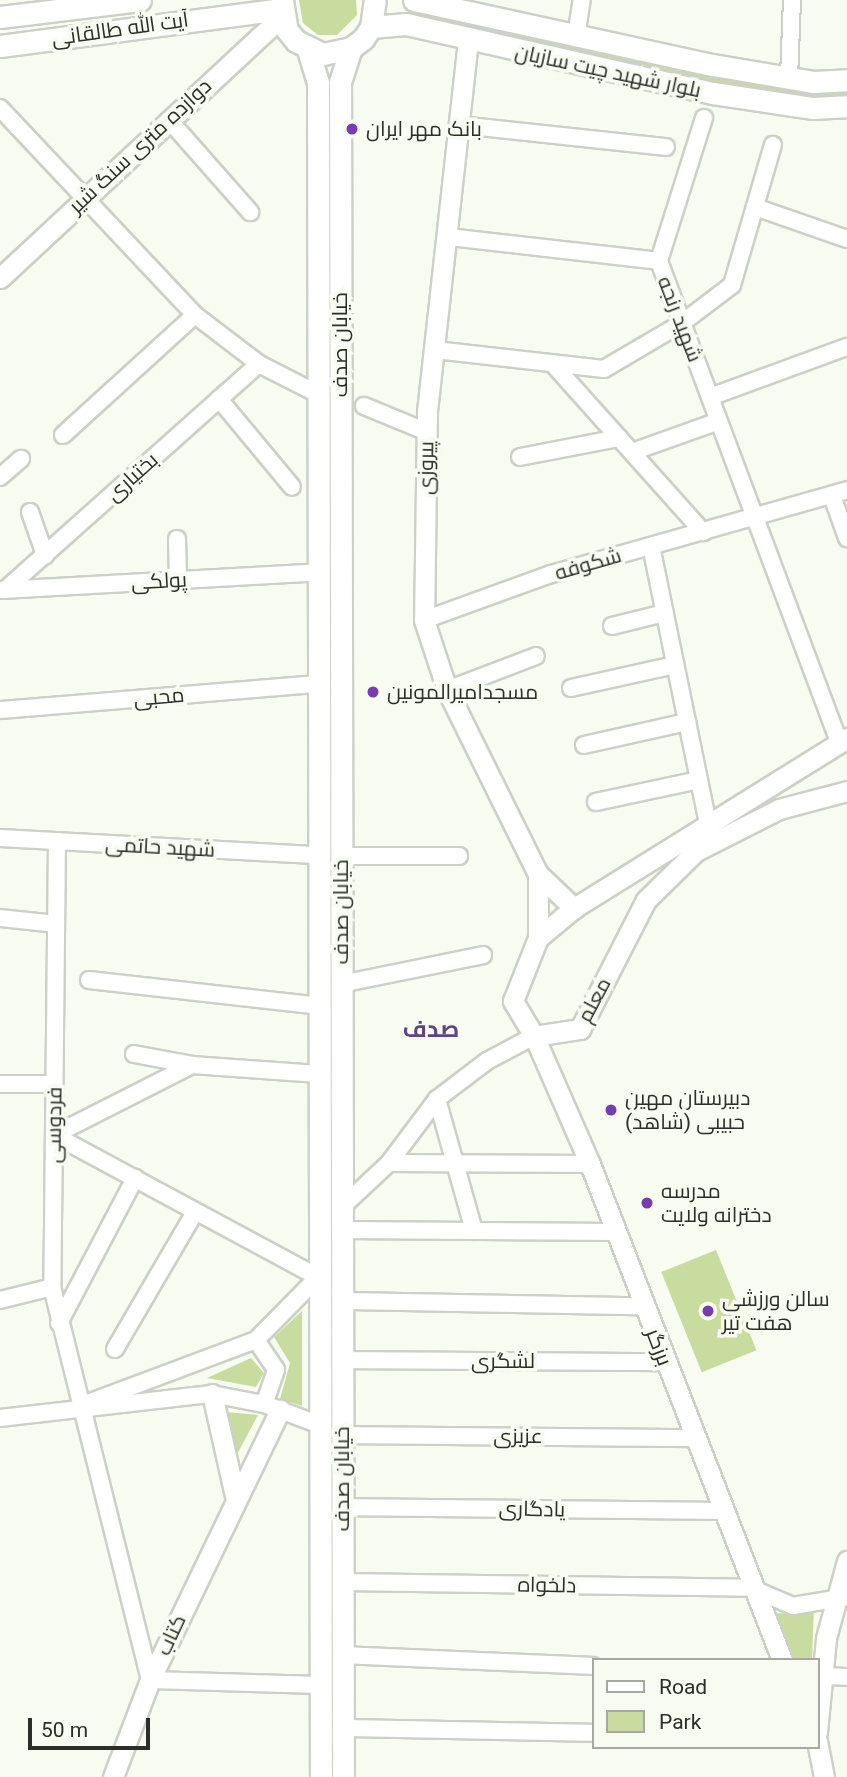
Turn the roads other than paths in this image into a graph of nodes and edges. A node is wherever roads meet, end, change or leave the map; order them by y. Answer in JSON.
{"nodes":[{"id":1,"x":140,"y":0,"type":"edge"},
{"id":2,"x":375,"y":0,"type":"edge"},
{"id":3,"x":414,"y":0,"type":"edge"},
{"id":4,"x":582,"y":0,"type":"edge"},
{"id":5,"x":787,"y":1,"type":"edge"},
{"id":6,"x":281,"y":8,"type":"edge"},
{"id":7,"x":490,"y":9,"type":"edge"},
{"id":8,"x":0,"y":17,"type":"edge"},
{"id":9,"x":371,"y":27,"type":"junction"},
{"id":10,"x":576,"y":36,"type":"junction"},
{"id":11,"x":468,"y":40,"type":"junction"},
{"id":12,"x":0,"y":46,"type":"edge"},
{"id":13,"x":351,"y":48,"type":"junction"},
{"id":14,"x":308,"y":50,"type":"junction"},
{"id":15,"x":789,"y":78,"type":"junction"},
{"id":16,"x":847,"y":80,"type":"edge"},
{"id":17,"x":847,"y":106,"type":"edge"},
{"id":18,"x":0,"y":108,"type":"edge"},
{"id":19,"x":704,"y":118,"type":"dead end"},
{"id":20,"x":169,"y":120,"type":"junction"},
{"id":21,"x":460,"y":125,"type":"junction"},
{"id":22,"x":773,"y":145,"type":"dead end"},
{"id":23,"x":666,"y":147,"type":"dead end"},
{"id":24,"x":83,"y":200,"type":"junction"},
{"id":25,"x":755,"y":207,"type":"junction"},
{"id":26,"x":250,"y":212,"type":"dead end"},
{"id":27,"x":449,"y":237,"type":"junction"},
{"id":28,"x":847,"y":239,"type":"edge"},
{"id":29,"x":659,"y":261,"type":"junction"},
{"id":30,"x":0,"y":278,"type":"edge"},
{"id":31,"x":194,"y":315,"type":"junction"},
{"id":32,"x":682,"y":323,"type":"junction"},
{"id":33,"x":847,"y":347,"type":"edge"},
{"id":34,"x":435,"y":350,"type":"junction"},
{"id":35,"x":552,"y":363,"type":"junction"},
{"id":36,"x":258,"y":364,"type":"junction"},
{"id":37,"x":318,"y":394,"type":"junction"},
{"id":38,"x":709,"y":397,"type":"junction"},
{"id":39,"x":219,"y":399,"type":"junction"},
{"id":40,"x":364,"y":406,"type":"dead end"},
{"id":41,"x":719,"y":421,"type":"junction"},
{"id":42,"x":426,"y":432,"type":"junction"},
{"id":43,"x":63,"y":435,"type":"dead end"},
{"id":44,"x":619,"y":438,"type":"junction"},
{"id":45,"x":632,"y":452,"type":"junction"},
{"id":46,"x":520,"y":457,"type":"dead end"},
{"id":47,"x":21,"y":459,"type":"dead end"},
{"id":48,"x":0,"y":477,"type":"edge"},
{"id":49,"x":292,"y":487,"type":"dead end"},
{"id":50,"x":840,"y":493,"type":"edge"},
{"id":51,"x":30,"y":512,"type":"dead end"},
{"id":52,"x":755,"y":517,"type":"junction"},
{"id":53,"x":703,"y":532,"type":"junction"},
{"id":54,"x":847,"y":538,"type":"edge"},
{"id":55,"x":177,"y":540,"type":"dead end"},
{"id":56,"x":651,"y":546,"type":"junction"},
{"id":57,"x":45,"y":555,"type":"junction"},
{"id":58,"x":318,"y":572,"type":"junction"},
{"id":59,"x":178,"y":580,"type":"junction"},
{"id":60,"x":3,"y":590,"type":"edge"},
{"id":61,"x":664,"y":614,"type":"junction"},
{"id":62,"x":424,"y":620,"type":"junction"},
{"id":63,"x":612,"y":626,"type":"dead end"},
{"id":64,"x":536,"y":656,"type":"dead end"},
{"id":65,"x":675,"y":665,"type":"junction"},
{"id":66,"x":319,"y":684,"type":"junction"},
{"id":67,"x":570,"y":688,"type":"dead end"},
{"id":68,"x":447,"y":690,"type":"junction"},
{"id":69,"x":0,"y":710,"type":"edge"},
{"id":70,"x":687,"y":722,"type":"junction"},
{"id":71,"x":843,"y":740,"type":"edge"},
{"id":72,"x":584,"y":745,"type":"dead end"},
{"id":73,"x":699,"y":780,"type":"junction"},
{"id":74,"x":847,"y":791,"type":"edge"},
{"id":75,"x":596,"y":802,"type":"dead end"},
{"id":76,"x":708,"y":823,"type":"junction"},
{"id":77,"x":0,"y":838,"type":"edge"},
{"id":78,"x":57,"y":841,"type":"junction"},
{"id":79,"x":319,"y":855,"type":"junction"},
{"id":80,"x":341,"y":856,"type":"junction"},
{"id":81,"x":458,"y":856,"type":"dead end"},
{"id":82,"x":538,"y":874,"type":"junction"},
{"id":83,"x":575,"y":908,"type":"junction"},
{"id":84,"x":0,"y":918,"type":"edge"},
{"id":85,"x":56,"y":924,"type":"junction"},
{"id":86,"x":538,"y":937,"type":"junction"},
{"id":87,"x":483,"y":955,"type":"dead end"},
{"id":88,"x":89,"y":980,"type":"dead end"},
{"id":89,"x":341,"y":984,"type":"junction"},
{"id":90,"x":319,"y":1006,"type":"junction"},
{"id":91,"x":534,"y":1036,"type":"junction"},
{"id":92,"x":134,"y":1054,"type":"dead end"},
{"id":93,"x":192,"y":1065,"type":"junction"},
{"id":94,"x":319,"y":1074,"type":"junction"},
{"id":95,"x":0,"y":1084,"type":"edge"},
{"id":96,"x":54,"y":1084,"type":"junction"},
{"id":97,"x":437,"y":1099,"type":"junction"},
{"id":98,"x":54,"y":1135,"type":"junction"},
{"id":99,"x":389,"y":1163,"type":"junction"},
{"id":100,"x":453,"y":1163,"type":"junction"},
{"id":101,"x":590,"y":1164,"type":"junction"},
{"id":102,"x":135,"y":1178,"type":"junction"},
{"id":103,"x":342,"y":1206,"type":"junction"},
{"id":104,"x":194,"y":1214,"type":"junction"},
{"id":105,"x":342,"y":1230,"type":"junction"},
{"id":106,"x":474,"y":1231,"type":"junction"},
{"id":107,"x":616,"y":1232,"type":"junction"},
{"id":108,"x":318,"y":1277,"type":"junction"},
{"id":109,"x":52,"y":1287,"type":"junction"},
{"id":110,"x":0,"y":1300,"type":"edge"},
{"id":111,"x":342,"y":1301,"type":"junction"},
{"id":112,"x":643,"y":1306,"type":"junction"},
{"id":113,"x":59,"y":1323,"type":"junction"},
{"id":114,"x":256,"y":1340,"type":"junction"},
{"id":115,"x":115,"y":1349,"type":"dead end"},
{"id":116,"x":342,"y":1360,"type":"junction"},
{"id":117,"x":665,"y":1362,"type":"junction"},
{"id":118,"x":212,"y":1394,"type":"junction"},
{"id":119,"x":82,"y":1405,"type":"junction"},
{"id":120,"x":272,"y":1407,"type":"junction"},
{"id":121,"x":0,"y":1418,"type":"edge"},
{"id":122,"x":320,"y":1425,"type":"junction"},
{"id":123,"x":342,"y":1435,"type":"junction"},
{"id":124,"x":693,"y":1438,"type":"junction"},
{"id":125,"x":235,"y":1496,"type":"junction"},
{"id":126,"x":342,"y":1507,"type":"junction"},
{"id":127,"x":721,"y":1511,"type":"junction"},
{"id":128,"x":847,"y":1561,"type":"edge"},
{"id":129,"x":342,"y":1582,"type":"junction"},
{"id":130,"x":751,"y":1588,"type":"junction"},
{"id":131,"x":841,"y":1598,"type":"edge"},
{"id":132,"x":343,"y":1655,"type":"junction"},
{"id":133,"x":781,"y":1658,"type":"edge"},
{"id":134,"x":592,"y":1666,"type":"edge"},
{"id":135,"x":822,"y":1676,"type":"junction"},
{"id":136,"x":847,"y":1676,"type":"edge"},
{"id":137,"x":150,"y":1680,"type":"junction"},
{"id":138,"x":320,"y":1685,"type":"junction"},
{"id":139,"x":819,"y":1716,"type":"edge"},
{"id":140,"x":343,"y":1728,"type":"junction"},
{"id":141,"x":592,"y":1733,"type":"edge"},
{"id":142,"x":819,"y":1737,"type":"edge"},
{"id":143,"x":113,"y":1777,"type":"edge"},
{"id":144,"x":321,"y":1777,"type":"edge"},
{"id":145,"x":343,"y":1777,"type":"edge"},
{"id":146,"x":824,"y":1777,"type":"edge"}],
"edges":[{"from":1,"to":8,"type":"main road","name":"آیت الله طالقانی"},
{"from":2,"to":9,"type":"main road"},
{"from":3,"to":7,"type":"main road","name":"بلوار شهید چیت سازیان"},
{"from":4,"to":10,"type":"street"},
{"from":5,"to":15,"type":"street"},
{"from":6,"to":12,"type":"main road","name":"آیت الله طالقانی"},
{"from":6,"to":14,"type":"main road"},
{"from":6,"to":20,"type":"street","name":"دوازده متری سنگ شیر"},
{"from":7,"to":10,"type":"main road","name":"بلوار شهید چیت سازیان"},
{"from":9,"to":11,"type":"main road","name":"بلوار شهید چیت سازیان"},
{"from":9,"to":13,"type":"main road"},
{"from":10,"to":15,"type":"main road","name":"بلوار شهید چیت سازیان"},
{"from":11,"to":17,"type":"main road","name":"بلوار شهید چیت سازیان"},
{"from":11,"to":21,"type":"street","name":"پیروزی"},
{"from":13,"to":14,"type":"main road"},
{"from":13,"to":80,"type":"main road","name":"خیابان صدف"},
{"from":14,"to":37,"type":"main road","name":"خیابان صدف"},
{"from":15,"to":16,"type":"main road","name":"بلوار شهید چیت سازیان"},
{"from":18,"to":24,"type":"street"},
{"from":19,"to":29,"type":"street","name":"شهید رنجه"},
{"from":20,"to":24,"type":"street","name":"دوازده متری سنگ شیر"},
{"from":20,"to":26,"type":"street"},
{"from":21,"to":23,"type":"street"},
{"from":21,"to":27,"type":"street","name":"پیروزی"},
{"from":22,"to":25,"type":"street"},
{"from":24,"to":30,"type":"street","name":"دوازده متری سنگ شیر"},
{"from":24,"to":31,"type":"street"},
{"from":25,"to":28,"type":"street"},
{"from":25,"to":32,"type":"street"},
{"from":27,"to":29,"type":"street"},
{"from":27,"to":34,"type":"street","name":"پیروزی"},
{"from":29,"to":32,"type":"street","name":"شهید رنجه"},
{"from":31,"to":36,"type":"street"},
{"from":31,"to":43,"type":"street"},
{"from":32,"to":35,"type":"street"},
{"from":32,"to":38,"type":"street","name":"شهید رنجه"},
{"from":33,"to":38,"type":"street"},
{"from":34,"to":35,"type":"street"},
{"from":34,"to":42,"type":"street","name":"پیروزی"},
{"from":35,"to":44,"type":"street"},
{"from":36,"to":37,"type":"street"},
{"from":36,"to":39,"type":"street","name":"بختیاری"},
{"from":37,"to":58,"type":"main road","name":"خیابان صدف"},
{"from":38,"to":41,"type":"street","name":"شهید رنجه"},
{"from":39,"to":49,"type":"street"},
{"from":39,"to":57,"type":"street","name":"بختیاری"},
{"from":40,"to":42,"type":"street"},
{"from":41,"to":45,"type":"street"},
{"from":41,"to":52,"type":"street","name":"شهید رنجه"},
{"from":42,"to":62,"type":"street","name":"پیروزی"},
{"from":44,"to":45,"type":"street"},
{"from":44,"to":46,"type":"street"},
{"from":45,"to":53,"type":"street"},
{"from":47,"to":48,"type":"street"},
{"from":50,"to":52,"type":"street","name":"شکوفه"},
{"from":50,"to":54,"type":"street"},
{"from":51,"to":57,"type":"street"},
{"from":52,"to":53,"type":"street","name":"شکوفه"},
{"from":52,"to":71,"type":"street","name":"شهید رنجه"},
{"from":53,"to":56,"type":"street","name":"شکوفه"},
{"from":55,"to":59,"type":"street"},
{"from":56,"to":61,"type":"street"},
{"from":56,"to":62,"type":"street","name":"شکوفه"},
{"from":57,"to":60,"type":"street","name":"بختیاری"},
{"from":58,"to":59,"type":"street","name":"پولکی"},
{"from":58,"to":66,"type":"main road","name":"خیابان صدف"},
{"from":59,"to":60,"type":"street","name":"پولکی"},
{"from":61,"to":63,"type":"street"},
{"from":61,"to":65,"type":"street"},
{"from":62,"to":68,"type":"street","name":"پیروزی"},
{"from":64,"to":68,"type":"street"},
{"from":65,"to":67,"type":"street"},
{"from":65,"to":70,"type":"street"},
{"from":66,"to":69,"type":"street","name":"محبی"},
{"from":66,"to":79,"type":"main road","name":"خیابان صدف"},
{"from":68,"to":82,"type":"street","name":"پیروزی"},
{"from":70,"to":72,"type":"street"},
{"from":70,"to":73,"type":"street"},
{"from":71,"to":76,"type":"street"},
{"from":73,"to":75,"type":"street"},
{"from":73,"to":76,"type":"street"},
{"from":74,"to":91,"type":"street","name":"معلم"},
{"from":76,"to":83,"type":"street"},
{"from":77,"to":78,"type":"street","name":"شهید حاتمی"},
{"from":78,"to":79,"type":"street","name":"شهید حاتمی"},
{"from":78,"to":85,"type":"street","name":"فردوسی"},
{"from":79,"to":90,"type":"main road","name":"خیابان صدف"},
{"from":80,"to":81,"type":"street"},
{"from":80,"to":89,"type":"main road","name":"خیابان صدف"},
{"from":82,"to":83,"type":"street"},
{"from":82,"to":86,"type":"street"},
{"from":83,"to":86,"type":"street"},
{"from":84,"to":85,"type":"street"},
{"from":85,"to":96,"type":"street","name":"فردوسی"},
{"from":86,"to":91,"type":"street"},
{"from":87,"to":89,"type":"street"},
{"from":88,"to":90,"type":"street"},
{"from":89,"to":103,"type":"main road","name":"خیابان صدف"},
{"from":90,"to":94,"type":"main road","name":"خیابان صدف"},
{"from":91,"to":97,"type":"street"},
{"from":91,"to":101,"type":"street","name":"برزگر"},
{"from":92,"to":93,"type":"street"},
{"from":93,"to":94,"type":"street"},
{"from":93,"to":98,"type":"street"},
{"from":94,"to":108,"type":"main road","name":"خیابان صدف"},
{"from":95,"to":96,"type":"street"},
{"from":96,"to":98,"type":"street","name":"فردوسی"},
{"from":97,"to":99,"type":"street"},
{"from":97,"to":100,"type":"street"},
{"from":98,"to":102,"type":"street"},
{"from":98,"to":109,"type":"street","name":"فردوسی"},
{"from":99,"to":100,"type":"street"},
{"from":99,"to":103,"type":"street"},
{"from":100,"to":101,"type":"street"},
{"from":100,"to":106,"type":"street"},
{"from":101,"to":107,"type":"street","name":"برزگر"},
{"from":102,"to":104,"type":"street"},
{"from":102,"to":113,"type":"street"},
{"from":103,"to":105,"type":"main road","name":"خیابان صدف"},
{"from":104,"to":108,"type":"street"},
{"from":104,"to":115,"type":"street"},
{"from":105,"to":106,"type":"street"},
{"from":105,"to":111,"type":"main road","name":"خیابان صدف"},
{"from":106,"to":107,"type":"street"},
{"from":107,"to":112,"type":"street","name":"برزگر"},
{"from":108,"to":114,"type":"street"},
{"from":108,"to":122,"type":"main road","name":"خیابان صدف"},
{"from":109,"to":110,"type":"street"},
{"from":109,"to":113,"type":"street","name":"فردوسی"},
{"from":111,"to":112,"type":"street"},
{"from":111,"to":116,"type":"main road","name":"خیابان صدف"},
{"from":112,"to":117,"type":"street","name":"برزگر"},
{"from":113,"to":119,"type":"street","name":"فردوسی"},
{"from":114,"to":119,"type":"street"},
{"from":114,"to":120,"type":"street"},
{"from":116,"to":117,"type":"street","name":"لشگری"},
{"from":116,"to":123,"type":"main road","name":"خیابان صدف"},
{"from":117,"to":124,"type":"street","name":"برزگر"},
{"from":118,"to":119,"type":"street"},
{"from":118,"to":120,"type":"street"},
{"from":118,"to":125,"type":"street"},
{"from":119,"to":121,"type":"street"},
{"from":119,"to":137,"type":"street","name":"فردوسی"},
{"from":120,"to":122,"type":"street"},
{"from":120,"to":125,"type":"street","name":"کتاب"},
{"from":122,"to":138,"type":"main road","name":"خیابان صدف"},
{"from":123,"to":124,"type":"street","name":"عزیزی"},
{"from":123,"to":126,"type":"main road","name":"خیابان صدف"},
{"from":124,"to":127,"type":"street","name":"برزگر"},
{"from":125,"to":137,"type":"street","name":"کتاب"},
{"from":126,"to":127,"type":"street","name":"یادگاری"},
{"from":126,"to":129,"type":"main road","name":"خیابان صدف"},
{"from":127,"to":130,"type":"street","name":"برزگر"},
{"from":128,"to":131,"type":"street"},
{"from":129,"to":130,"type":"street","name":"دلخواه"},
{"from":129,"to":132,"type":"main road","name":"خیابان صدف"},
{"from":130,"to":131,"type":"street"},
{"from":130,"to":133,"type":"street","name":"برزگر"},
{"from":131,"to":135,"type":"street"},
{"from":132,"to":134,"type":"street"},
{"from":132,"to":140,"type":"main road","name":"خیابان صدف"},
{"from":135,"to":136,"type":"street"},
{"from":135,"to":139,"type":"street"},
{"from":137,"to":138,"type":"street"},
{"from":137,"to":143,"type":"street","name":"کتاب"},
{"from":138,"to":144,"type":"main road","name":"خیابان صدف"},
{"from":140,"to":141,"type":"street"},
{"from":140,"to":145,"type":"main road","name":"خیابان صدف"},
{"from":142,"to":146,"type":"street"}]}
